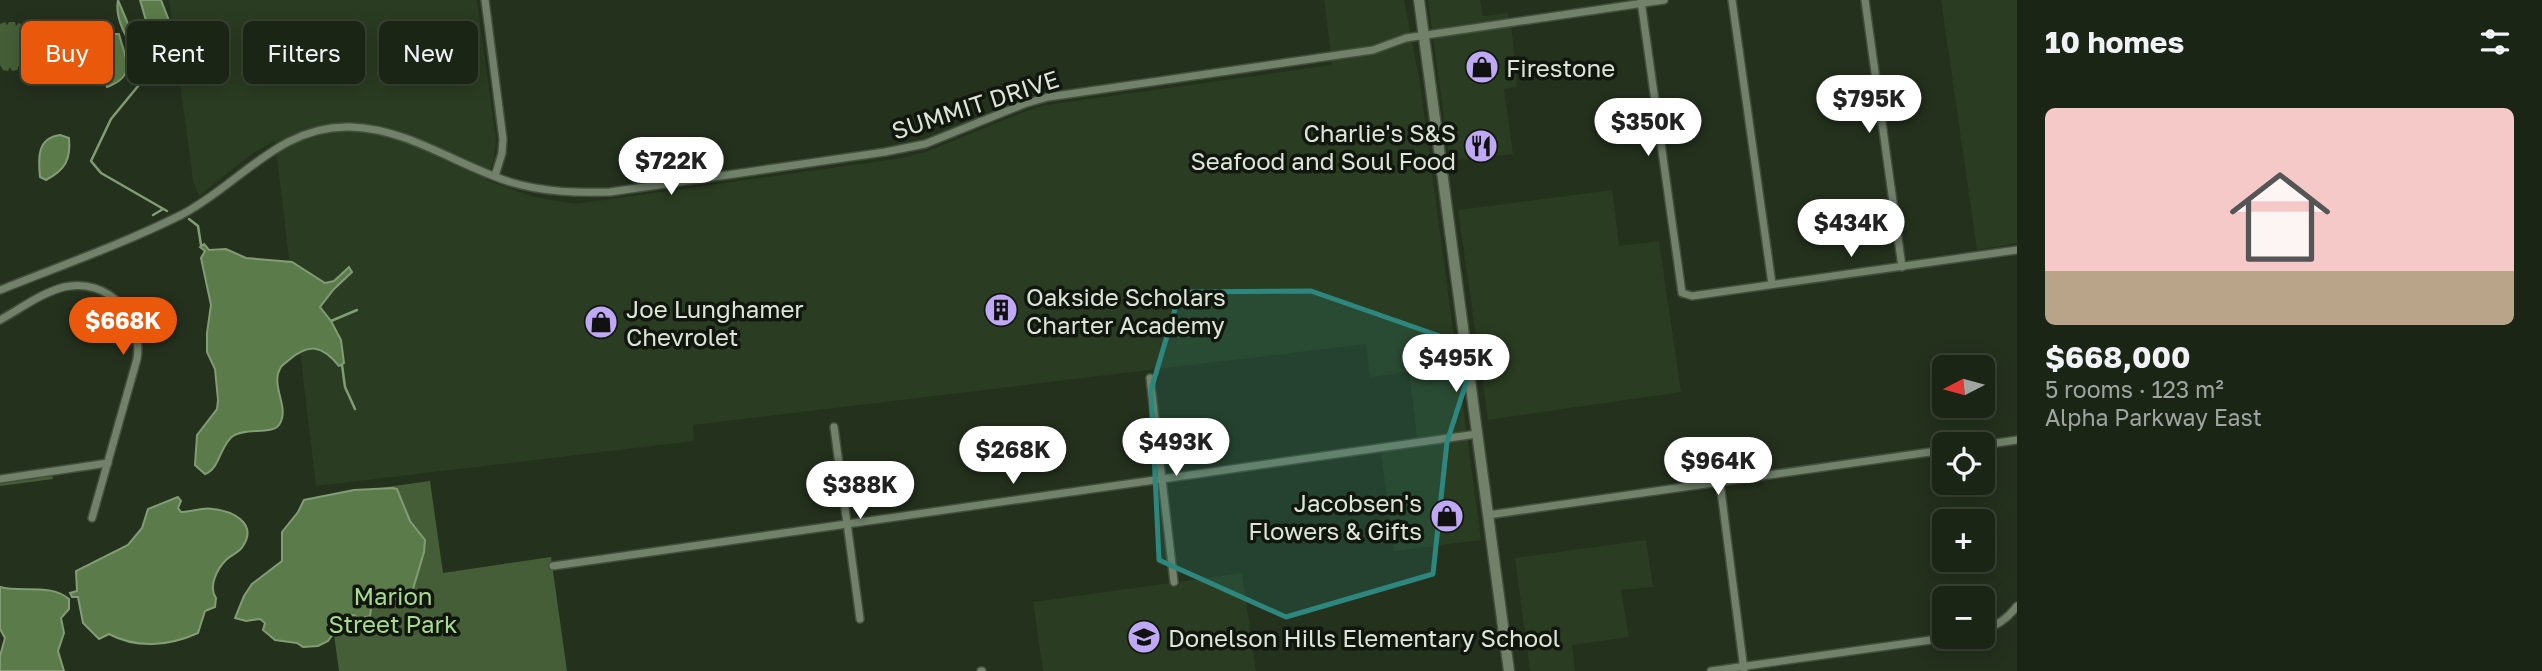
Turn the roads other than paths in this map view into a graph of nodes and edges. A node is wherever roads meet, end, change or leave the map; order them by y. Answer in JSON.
{"nodes":[{"id":1,"x":485,"y":0,"type":"edge"},
{"id":2,"x":1419,"y":0,"type":"edge"},
{"id":3,"x":1664,"y":0,"type":"edge"},
{"id":4,"x":1732,"y":0,"type":"edge"},
{"id":5,"x":1865,"y":0,"type":"edge"},
{"id":6,"x":1642,"y":2,"type":"edge"},
{"id":7,"x":1424,"y":36,"type":"junction"},
{"id":8,"x":495,"y":176,"type":"junction"},
{"id":9,"x":2017,"y":250,"type":"edge"},
{"id":10,"x":1902,"y":267,"type":"junction"},
{"id":11,"x":1772,"y":284,"type":"junction"},
{"id":12,"x":0,"y":290,"type":"edge"},
{"id":13,"x":0,"y":320,"type":"edge"},
{"id":14,"x":1150,"y":378,"type":"dead end"},
{"id":15,"x":834,"y":427,"type":"dead end"},
{"id":16,"x":1477,"y":434,"type":"junction"},
{"id":17,"x":2017,"y":440,"type":"edge"},
{"id":18,"x":1995,"y":443,"type":"edge"},
{"id":19,"x":1932,"y":452,"type":"edge"},
{"id":20,"x":107,"y":463,"type":"junction"},
{"id":21,"x":0,"y":478,"type":"edge"},
{"id":22,"x":1162,"y":479,"type":"junction"},
{"id":23,"x":1720,"y":483,"type":"junction"},
{"id":24,"x":1488,"y":515,"type":"junction"},
{"id":25,"x":92,"y":518,"type":"dead end"},
{"id":26,"x":846,"y":523,"type":"junction"},
{"id":27,"x":553,"y":566,"type":"dead end"},
{"id":28,"x":1174,"y":583,"type":"dead end"},
{"id":29,"x":2017,"y":606,"type":"edge"},
{"id":30,"x":860,"y":619,"type":"dead end"},
{"id":31,"x":1995,"y":625,"type":"edge"},
{"id":32,"x":1932,"y":640,"type":"edge"},
{"id":33,"x":1744,"y":669,"type":"edge"},
{"id":34,"x":1509,"y":671,"type":"edge"},
{"id":35,"x":1711,"y":671,"type":"edge"}],
"edges":[{"from":1,"to":8,"type":"street"},
{"from":2,"to":7,"type":"main road"},
{"from":3,"to":6,"type":"street","name":"SUMMIT DRIVE"},
{"from":4,"to":11,"type":"street"},
{"from":5,"to":10,"type":"street"},
{"from":6,"to":7,"type":"street","name":"SUMMIT DRIVE"},
{"from":6,"to":11,"type":"street"},
{"from":7,"to":8,"type":"street","name":"SUMMIT DRIVE"},
{"from":7,"to":16,"type":"main road"},
{"from":8,"to":12,"type":"street","name":"SUMMIT DRIVE"},
{"from":9,"to":10,"type":"street"},
{"from":10,"to":11,"type":"street"},
{"from":13,"to":20,"type":"street"},
{"from":14,"to":22,"type":"street"},
{"from":15,"to":26,"type":"street"},
{"from":16,"to":22,"type":"street"},
{"from":16,"to":24,"type":"main road"},
{"from":17,"to":18,"type":"street"},
{"from":19,"to":23,"type":"street"},
{"from":20,"to":21,"type":"street"},
{"from":20,"to":25,"type":"street"},
{"from":22,"to":26,"type":"street"},
{"from":22,"to":28,"type":"street"},
{"from":23,"to":24,"type":"street"},
{"from":23,"to":33,"type":"street"},
{"from":24,"to":34,"type":"main road"},
{"from":26,"to":27,"type":"street"},
{"from":26,"to":30,"type":"street"},
{"from":29,"to":31,"type":"street"},
{"from":32,"to":33,"type":"street"},
{"from":33,"to":35,"type":"street"}]}
